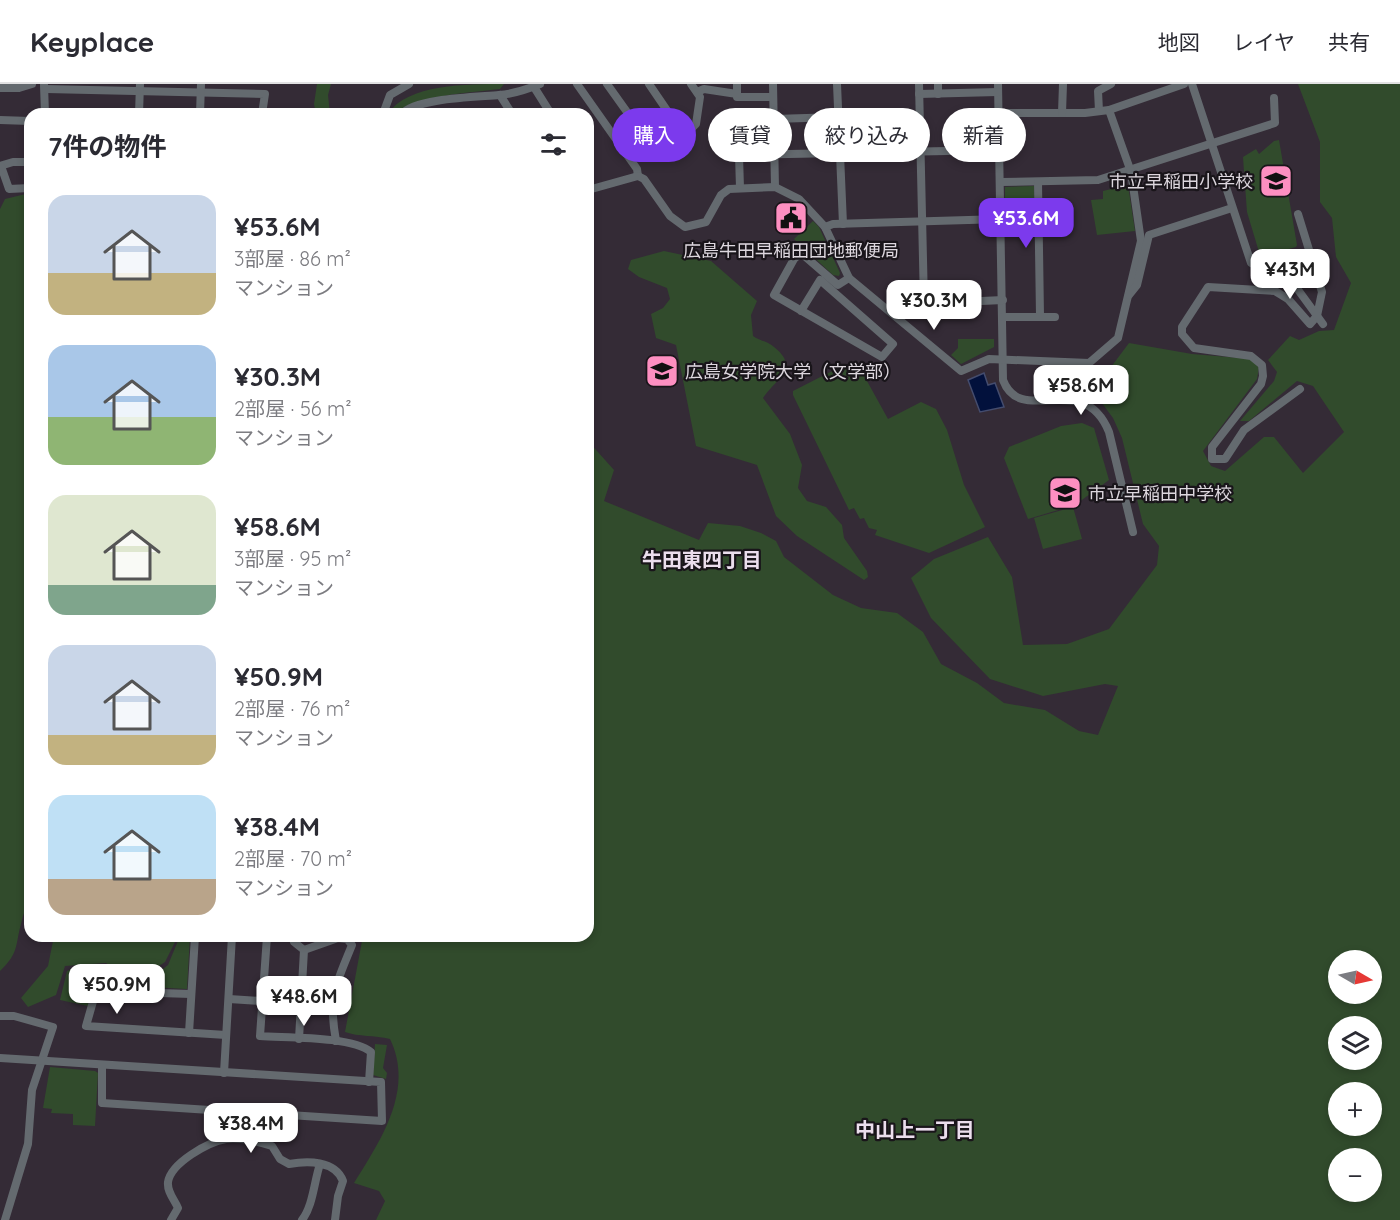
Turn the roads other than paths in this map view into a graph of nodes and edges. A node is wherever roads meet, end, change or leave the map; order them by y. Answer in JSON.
{"nodes":[{"id":1,"x":32,"y":84,"type":"edge"},
{"id":2,"x":409,"y":84,"type":"edge"},
{"id":3,"x":577,"y":84,"type":"edge"},
{"id":4,"x":607,"y":84,"type":"edge"},
{"id":5,"x":649,"y":84,"type":"edge"},
{"id":6,"x":692,"y":84,"type":"edge"},
{"id":7,"x":737,"y":84,"type":"edge"},
{"id":8,"x":773,"y":84,"type":"edge"},
{"id":9,"x":837,"y":84,"type":"edge"},
{"id":10,"x":919,"y":84,"type":"edge"},
{"id":11,"x":938,"y":84,"type":"edge"},
{"id":12,"x":1063,"y":84,"type":"edge"},
{"id":13,"x":1111,"y":84,"type":"edge"},
{"id":14,"x":1184,"y":84,"type":"edge"},
{"id":15,"x":1192,"y":84,"type":"edge"},
{"id":16,"x":537,"y":85,"type":"edge"},
{"id":17,"x":45,"y":86,"type":"edge"},
{"id":18,"x":140,"y":87,"type":"edge"},
{"id":19,"x":0,"y":88,"type":"edge"},
{"id":20,"x":201,"y":88,"type":"edge"},
{"id":21,"x":975,"y":88,"type":"edge"},
{"id":22,"x":998,"y":88,"type":"edge"},
{"id":23,"x":697,"y":92,"type":"junction"},
{"id":24,"x":737,"y":94,"type":"junction"},
{"id":25,"x":919,"y":94,"type":"junction"},
{"id":26,"x":938,"y":94,"type":"junction"},
{"id":27,"x":500,"y":95,"type":"junction"},
{"id":28,"x":773,"y":98,"type":"junction"},
{"id":29,"x":1274,"y":98,"type":"dead end"},
{"id":30,"x":45,"y":108,"type":"edge"},
{"id":31,"x":139,"y":108,"type":"edge"},
{"id":32,"x":200,"y":108,"type":"edge"},
{"id":33,"x":263,"y":108,"type":"edge"},
{"id":34,"x":385,"y":108,"type":"edge"},
{"id":35,"x":409,"y":108,"type":"edge"},
{"id":36,"x":508,"y":108,"type":"edge"},
{"id":37,"x":548,"y":108,"type":"edge"},
{"id":38,"x":594,"y":108,"type":"edge"},
{"id":39,"x":594,"y":108,"type":"edge"},
{"id":40,"x":624,"y":108,"type":"edge"},
{"id":41,"x":665,"y":108,"type":"edge"},
{"id":42,"x":773,"y":108,"type":"edge"},
{"id":43,"x":838,"y":108,"type":"edge"},
{"id":44,"x":919,"y":108,"type":"edge"},
{"id":45,"x":999,"y":108,"type":"edge"},
{"id":46,"x":1109,"y":110,"type":"junction"},
{"id":47,"x":1099,"y":111,"type":"junction"},
{"id":48,"x":1026,"y":113,"type":"edge"},
{"id":49,"x":1062,"y":113,"type":"junction"},
{"id":50,"x":0,"y":120,"type":"edge"},
{"id":51,"x":24,"y":121,"type":"edge"},
{"id":52,"x":696,"y":124,"type":"edge"},
{"id":53,"x":1212,"y":146,"type":"junction"},
{"id":54,"x":24,"y":162,"type":"edge"},
{"id":55,"x":739,"y":162,"type":"edge"},
{"id":56,"x":774,"y":162,"type":"edge"},
{"id":57,"x":840,"y":162,"type":"edge"},
{"id":58,"x":920,"y":162,"type":"edge"},
{"id":59,"x":1000,"y":162,"type":"edge"},
{"id":60,"x":0,"y":166,"type":"edge"},
{"id":61,"x":1131,"y":172,"type":"junction"},
{"id":62,"x":638,"y":176,"type":"junction"},
{"id":63,"x":1001,"y":182,"type":"junction"},
{"id":64,"x":1038,"y":182,"type":"junction"},
{"id":65,"x":775,"y":187,"type":"junction"},
{"id":66,"x":24,"y":188,"type":"edge"},
{"id":67,"x":594,"y":188,"type":"edge"},
{"id":68,"x":740,"y":188,"type":"junction"},
{"id":69,"x":1232,"y":208,"type":"junction"},
{"id":70,"x":1298,"y":214,"type":"dead end"},
{"id":71,"x":1002,"y":219,"type":"junction"},
{"id":72,"x":922,"y":221,"type":"junction"},
{"id":73,"x":843,"y":224,"type":"junction"},
{"id":74,"x":825,"y":227,"type":"junction"},
{"id":75,"x":1309,"y":254,"type":"junction"},
{"id":76,"x":1277,"y":261,"type":"junction"},
{"id":77,"x":849,"y":278,"type":"junction"},
{"id":78,"x":1128,"y":296,"type":"junction"},
{"id":79,"x":1003,"y":300,"type":"junction"},
{"id":80,"x":924,"y":303,"type":"junction"},
{"id":81,"x":890,"y":310,"type":"junction"},
{"id":82,"x":801,"y":311,"type":"junction"},
{"id":83,"x":1040,"y":316,"type":"junction"},
{"id":84,"x":1317,"y":316,"type":"junction"},
{"id":85,"x":1003,"y":317,"type":"junction"},
{"id":86,"x":1055,"y":317,"type":"dead end"},
{"id":87,"x":1323,"y":324,"type":"dead end"},
{"id":88,"x":1002,"y":360,"type":"junction"},
{"id":89,"x":1300,"y":389,"type":"dead end"},
{"id":90,"x":1133,"y":532,"type":"dead end"},
{"id":91,"x":195,"y":942,"type":"edge"},
{"id":92,"x":232,"y":942,"type":"edge"},
{"id":93,"x":267,"y":942,"type":"edge"},
{"id":94,"x":294,"y":942,"type":"edge"},
{"id":95,"x":327,"y":942,"type":"edge"},
{"id":96,"x":350,"y":942,"type":"edge"},
{"id":97,"x":304,"y":950,"type":"junction"},
{"id":98,"x":191,"y":994,"type":"junction"},
{"id":99,"x":229,"y":999,"type":"junction"},
{"id":100,"x":262,"y":1001,"type":"junction"},
{"id":101,"x":0,"y":1016,"type":"edge"},
{"id":102,"x":189,"y":1033,"type":"junction"},
{"id":103,"x":226,"y":1035,"type":"junction"},
{"id":104,"x":299,"y":1039,"type":"junction"},
{"id":105,"x":336,"y":1041,"type":"junction"},
{"id":106,"x":0,"y":1058,"type":"edge"},
{"id":107,"x":102,"y":1065,"type":"junction"},
{"id":108,"x":224,"y":1073,"type":"junction"},
{"id":109,"x":369,"y":1082,"type":"junction"},
{"id":110,"x":320,"y":1164,"type":"junction"},
{"id":111,"x":5,"y":1220,"type":"edge"},
{"id":112,"x":171,"y":1220,"type":"edge"},
{"id":113,"x":302,"y":1220,"type":"edge"},
{"id":114,"x":335,"y":1220,"type":"edge"}],
"edges":[{"from":1,"to":19,"type":"street"},
{"from":2,"to":34,"type":"street"},
{"from":3,"to":39,"type":"street"},
{"from":4,"to":40,"type":"street"},
{"from":5,"to":41,"type":"street"},
{"from":6,"to":23,"type":"street"},
{"from":7,"to":24,"type":"street"},
{"from":8,"to":28,"type":"street"},
{"from":9,"to":43,"type":"street"},
{"from":10,"to":25,"type":"street"},
{"from":11,"to":26,"type":"street"},
{"from":12,"to":49,"type":"street"},
{"from":13,"to":47,"type":"street"},
{"from":14,"to":46,"type":"street"},
{"from":15,"to":53,"type":"street"},
{"from":16,"to":27,"type":"street"},
{"from":16,"to":37,"type":"street"},
{"from":17,"to":18,"type":"street"},
{"from":17,"to":30,"type":"street"},
{"from":18,"to":20,"type":"street"},
{"from":18,"to":31,"type":"street"},
{"from":20,"to":32,"type":"street"},
{"from":20,"to":33,"type":"street"},
{"from":21,"to":22,"type":"street"},
{"from":21,"to":26,"type":"street"},
{"from":22,"to":45,"type":"street"},
{"from":23,"to":24,"type":"street"},
{"from":23,"to":52,"type":"street"},
{"from":24,"to":28,"type":"street"},
{"from":25,"to":26,"type":"street"},
{"from":25,"to":44,"type":"street"},
{"from":27,"to":35,"type":"street"},
{"from":27,"to":36,"type":"street"},
{"from":28,"to":42,"type":"street"},
{"from":29,"to":53,"type":"street"},
{"from":38,"to":62,"type":"street"},
{"from":46,"to":47,"type":"street"},
{"from":46,"to":61,"type":"street"},
{"from":47,"to":49,"type":"street"},
{"from":48,"to":49,"type":"street"},
{"from":50,"to":51,"type":"street"},
{"from":53,"to":61,"type":"street"},
{"from":53,"to":69,"type":"street"},
{"from":54,"to":60,"type":"street"},
{"from":55,"to":68,"type":"street"},
{"from":56,"to":65,"type":"street"},
{"from":57,"to":73,"type":"street"},
{"from":58,"to":72,"type":"street"},
{"from":59,"to":63,"type":"street"},
{"from":60,"to":66,"type":"street"},
{"from":61,"to":64,"type":"street"},
{"from":61,"to":78,"type":"street"},
{"from":62,"to":67,"type":"street"},
{"from":62,"to":68,"type":"street"},
{"from":63,"to":64,"type":"street"},
{"from":63,"to":71,"type":"street"},
{"from":64,"to":83,"type":"street"},
{"from":65,"to":68,"type":"street"},
{"from":65,"to":74,"type":"street"},
{"from":69,"to":76,"type":"street"},
{"from":69,"to":78,"type":"street"},
{"from":70,"to":75,"type":"street"},
{"from":71,"to":72,"type":"street"},
{"from":71,"to":79,"type":"street"},
{"from":72,"to":73,"type":"street"},
{"from":72,"to":80,"type":"street"},
{"from":73,"to":74,"type":"street"},
{"from":74,"to":77,"type":"street"},
{"from":75,"to":76,"type":"street"},
{"from":75,"to":84,"type":"street"},
{"from":76,"to":84,"type":"street"},
{"from":77,"to":81,"type":"street"},
{"from":77,"to":82,"type":"street"},
{"from":78,"to":88,"type":"street"},
{"from":79,"to":80,"type":"street"},
{"from":79,"to":85,"type":"street"},
{"from":80,"to":81,"type":"street"},
{"from":81,"to":88,"type":"street"},
{"from":82,"to":82,"type":"street"},
{"from":83,"to":85,"type":"street"},
{"from":83,"to":86,"type":"street"},
{"from":84,"to":87,"type":"street"},
{"from":84,"to":89,"type":"street"},
{"from":85,"to":88,"type":"street"},
{"from":88,"to":90,"type":"street"},
{"from":91,"to":98,"type":"street"},
{"from":92,"to":99,"type":"street"},
{"from":93,"to":100,"type":"street"},
{"from":94,"to":97,"type":"street"},
{"from":95,"to":97,"type":"street"},
{"from":96,"to":105,"type":"street"},
{"from":97,"to":104,"type":"street"},
{"from":98,"to":102,"type":"street"},
{"from":98,"to":102,"type":"street"},
{"from":99,"to":100,"type":"street"},
{"from":99,"to":103,"type":"street"},
{"from":100,"to":104,"type":"street"},
{"from":101,"to":111,"type":"street"},
{"from":102,"to":103,"type":"street"},
{"from":103,"to":108,"type":"street"},
{"from":104,"to":105,"type":"street"},
{"from":105,"to":109,"type":"street"},
{"from":106,"to":107,"type":"street"},
{"from":107,"to":108,"type":"street"},
{"from":107,"to":109,"type":"street"},
{"from":108,"to":109,"type":"street"},
{"from":110,"to":112,"type":"street"},
{"from":110,"to":113,"type":"street"},
{"from":110,"to":114,"type":"street"}]}
